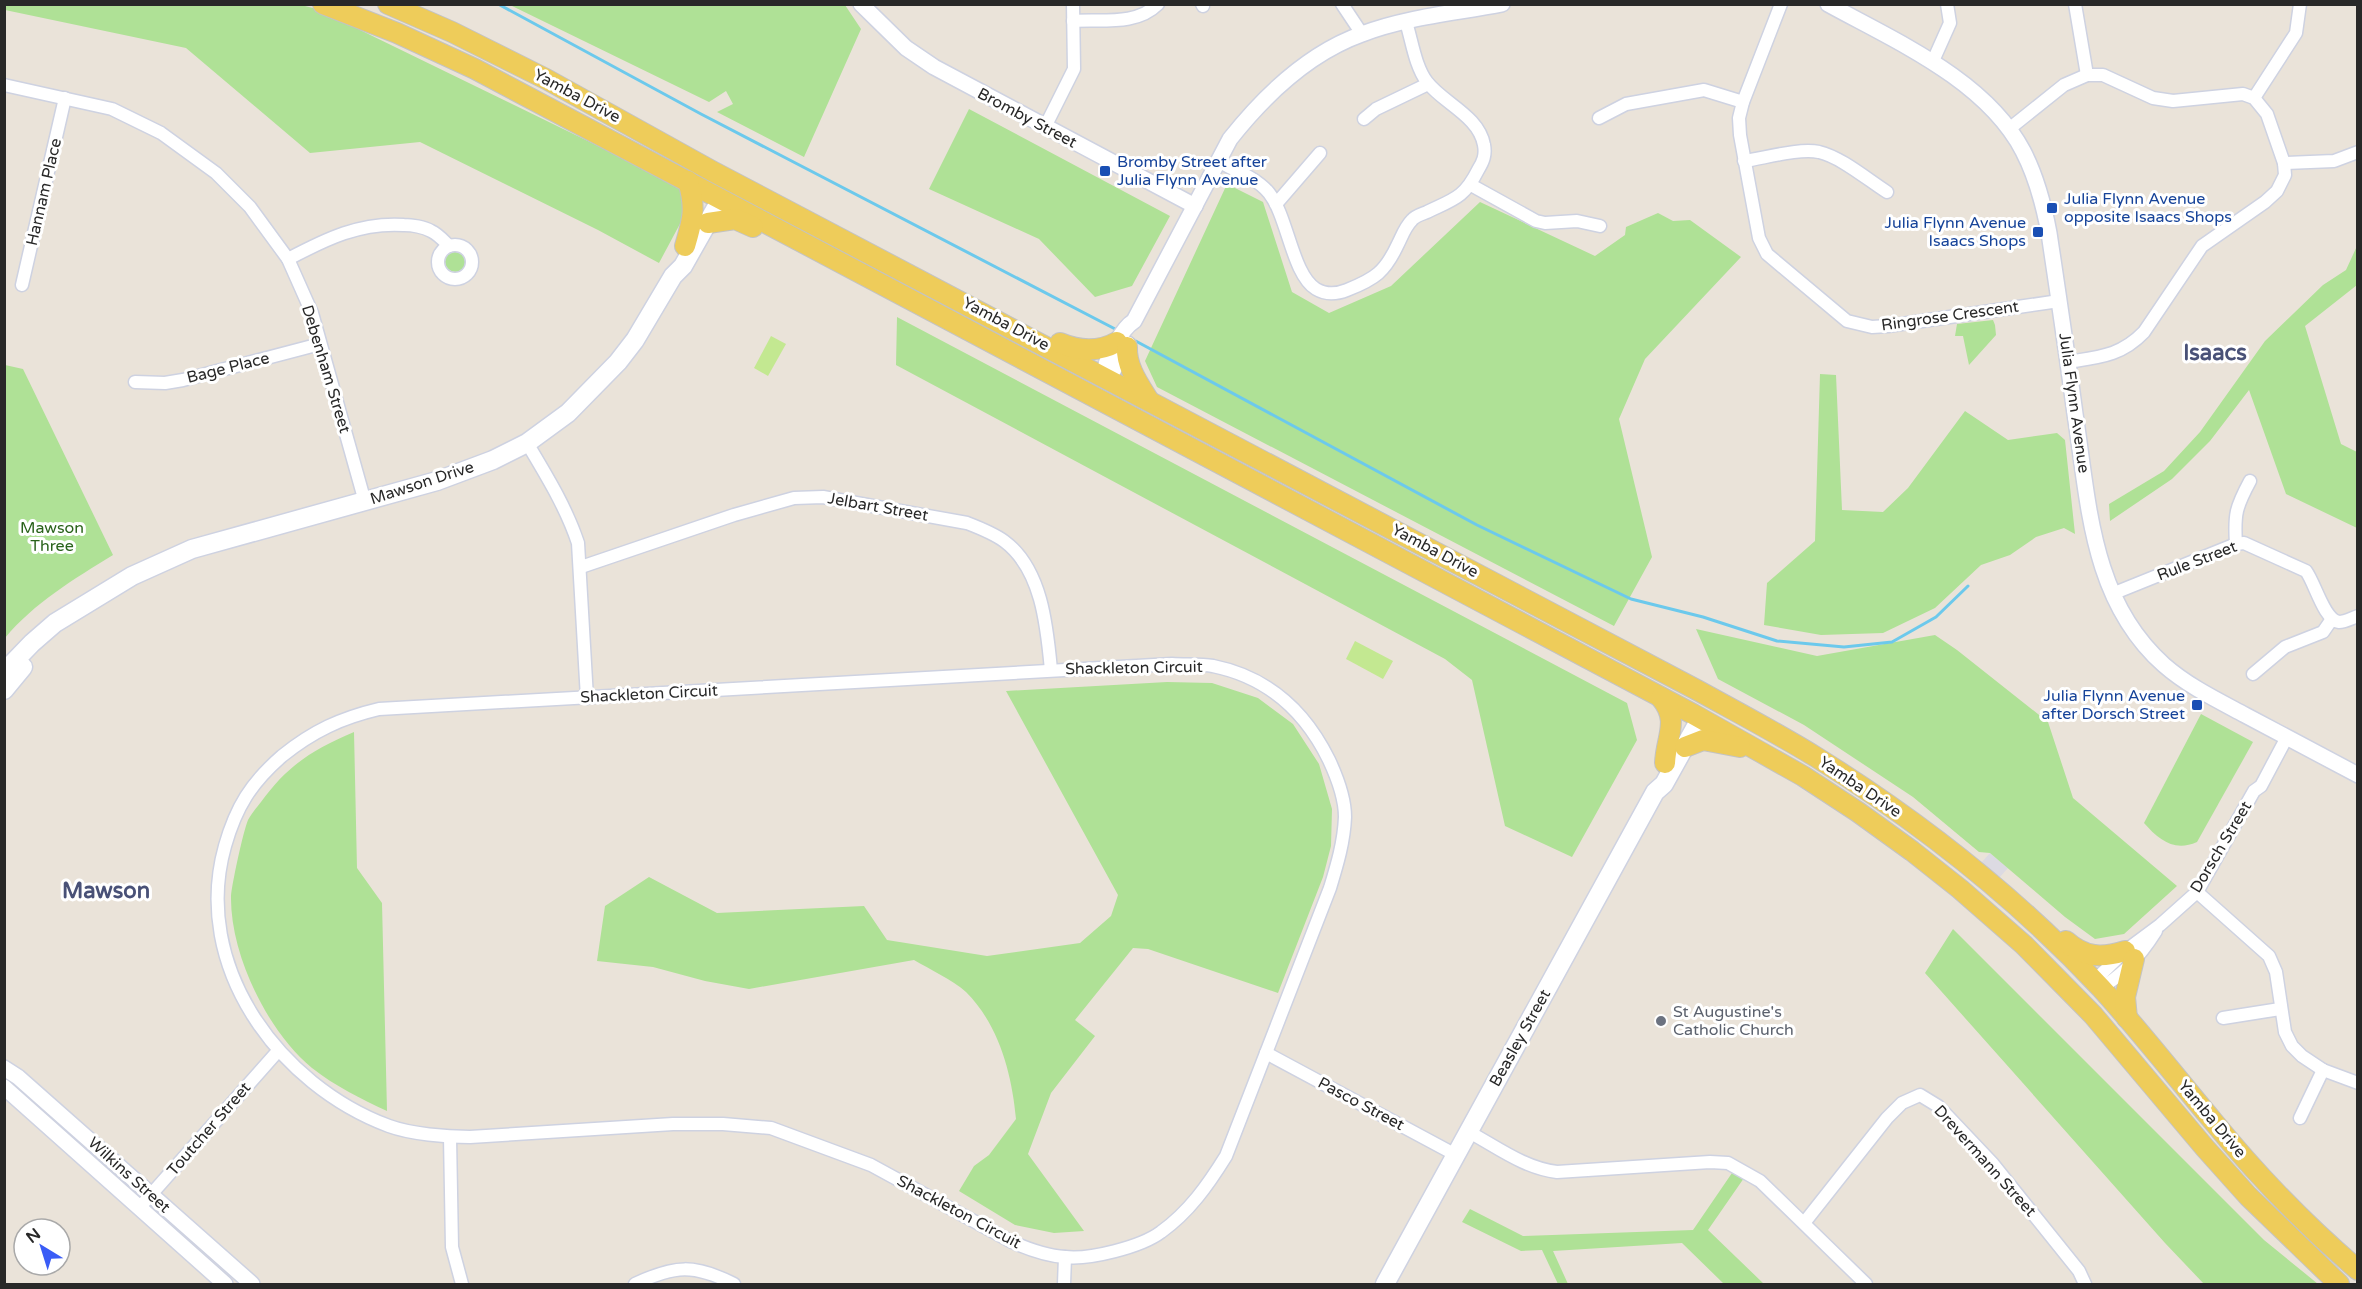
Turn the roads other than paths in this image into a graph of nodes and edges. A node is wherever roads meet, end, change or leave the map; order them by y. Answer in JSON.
{"nodes":[{"id":1,"x":323,"y":4,"type":"edge"},
{"id":2,"x":388,"y":4,"type":"edge"},
{"id":3,"x":1072,"y":4,"type":"edge"},
{"id":4,"x":1158,"y":4,"type":"edge"},
{"id":5,"x":1342,"y":4,"type":"edge"},
{"id":6,"x":1502,"y":4,"type":"edge"},
{"id":7,"x":1781,"y":4,"type":"edge"},
{"id":8,"x":1828,"y":4,"type":"edge"},
{"id":9,"x":1947,"y":4,"type":"edge"},
{"id":10,"x":2075,"y":4,"type":"edge"},
{"id":11,"x":2300,"y":4,"type":"edge"},
{"id":12,"x":869,"y":10,"type":"edge"},
{"id":13,"x":1073,"y":21,"type":"junction"},
{"id":14,"x":1406,"y":22,"type":"junction"},
{"id":15,"x":1362,"y":34,"type":"junction"},
{"id":16,"x":1933,"y":61,"type":"junction"},
{"id":17,"x":2087,"y":75,"type":"junction"},
{"id":18,"x":1428,"y":84,"type":"junction"},
{"id":19,"x":4,"y":85,"type":"edge"},
{"id":20,"x":65,"y":98,"type":"junction"},
{"id":21,"x":2254,"y":98,"type":"junction"},
{"id":22,"x":1743,"y":102,"type":"junction"},
{"id":23,"x":1599,"y":118,"type":"dead end"},
{"id":24,"x":1364,"y":119,"type":"dead end"},
{"id":25,"x":1045,"y":127,"type":"junction"},
{"id":26,"x":2009,"y":129,"type":"junction"},
{"id":27,"x":2358,"y":152,"type":"edge"},
{"id":28,"x":1320,"y":153,"type":"dead end"},
{"id":29,"x":1744,"y":161,"type":"junction"},
{"id":30,"x":1219,"y":162,"type":"junction"},
{"id":31,"x":2284,"y":163,"type":"junction"},
{"id":32,"x":727,"y":178,"type":"junction"},
{"id":33,"x":688,"y":181,"type":"junction"},
{"id":34,"x":1471,"y":184,"type":"junction"},
{"id":35,"x":1887,"y":192,"type":"dead end"},
{"id":36,"x":717,"y":197,"type":"junction"},
{"id":37,"x":1275,"y":204,"type":"junction"},
{"id":38,"x":1195,"y":206,"type":"junction"},
{"id":39,"x":708,"y":223,"type":"junction"},
{"id":40,"x":1600,"y":226,"type":"dead end"},
{"id":41,"x":788,"y":234,"type":"junction"},
{"id":42,"x":449,"y":246,"type":"dead end"},
{"id":43,"x":685,"y":246,"type":"junction"},
{"id":44,"x":288,"y":259,"type":"junction"},
{"id":45,"x":673,"y":276,"type":"junction"},
{"id":46,"x":22,"y":285,"type":"dead end"},
{"id":47,"x":2059,"y":300,"type":"junction"},
{"id":48,"x":1029,"y":336,"type":"junction"},
{"id":49,"x":320,"y":344,"type":"junction"},
{"id":50,"x":1122,"y":345,"type":"junction"},
{"id":51,"x":2068,"y":362,"type":"junction"},
{"id":52,"x":1105,"y":378,"type":"junction"},
{"id":53,"x":135,"y":382,"type":"dead end"},
{"id":54,"x":1075,"y":386,"type":"junction"},
{"id":55,"x":1148,"y":399,"type":"junction"},
{"id":56,"x":1166,"y":435,"type":"junction"},
{"id":57,"x":527,"y":443,"type":"junction"},
{"id":58,"x":2250,"y":481,"type":"dead end"},
{"id":59,"x":365,"y":502,"type":"junction"},
{"id":60,"x":2236,"y":544,"type":"junction"},
{"id":61,"x":581,"y":567,"type":"junction"},
{"id":62,"x":104,"y":593,"type":"junction"},
{"id":63,"x":2112,"y":594,"type":"junction"},
{"id":64,"x":2358,"y":616,"type":"edge"},
{"id":65,"x":2332,"y":619,"type":"junction"},
{"id":66,"x":1051,"y":670,"type":"junction"},
{"id":67,"x":4,"y":672,"type":"edge"},
{"id":68,"x":2253,"y":674,"type":"dead end"},
{"id":69,"x":4,"y":690,"type":"edge"},
{"id":70,"x":1708,"y":696,"type":"junction"},
{"id":71,"x":587,"y":698,"type":"junction"},
{"id":72,"x":1661,"y":698,"type":"junction"},
{"id":73,"x":1696,"y":717,"type":"junction"},
{"id":74,"x":2283,"y":736,"type":"junction"},
{"id":75,"x":1684,"y":747,"type":"junction"},
{"id":76,"x":1766,"y":754,"type":"junction"},
{"id":77,"x":1665,"y":763,"type":"junction"},
{"id":78,"x":2358,"y":775,"type":"edge"},
{"id":79,"x":1655,"y":792,"type":"junction"},
{"id":80,"x":2200,"y":888,"type":"junction"},
{"id":81,"x":2038,"y":925,"type":"junction"},
{"id":82,"x":2129,"y":955,"type":"junction"},
{"id":83,"x":2097,"y":985,"type":"junction"},
{"id":84,"x":2081,"y":1001,"type":"junction"},
{"id":85,"x":2280,"y":1009,"type":"junction"},
{"id":86,"x":2127,"y":1018,"type":"junction"},
{"id":87,"x":2223,"y":1018,"type":"dead end"},
{"id":88,"x":278,"y":1051,"type":"junction"},
{"id":89,"x":1266,"y":1053,"type":"junction"},
{"id":90,"x":4,"y":1068,"type":"edge"},
{"id":91,"x":2323,"y":1070,"type":"junction"},
{"id":92,"x":2358,"y":1083,"type":"edge"},
{"id":93,"x":4,"y":1087,"type":"edge"},
{"id":94,"x":2301,"y":1118,"type":"dead end"},
{"id":95,"x":1469,"y":1132,"type":"junction"},
{"id":96,"x":450,"y":1137,"type":"junction"},
{"id":97,"x":1456,"y":1155,"type":"junction"},
{"id":98,"x":151,"y":1194,"type":"junction"},
{"id":99,"x":140,"y":1207,"type":"junction"},
{"id":100,"x":1804,"y":1223,"type":"junction"},
{"id":101,"x":1065,"y":1257,"type":"junction"},
{"id":102,"x":2358,"y":1270,"type":"edge"},
{"id":103,"x":225,"y":1284,"type":"edge"},
{"id":104,"x":252,"y":1284,"type":"edge"},
{"id":105,"x":462,"y":1284,"type":"edge"},
{"id":106,"x":635,"y":1284,"type":"edge"},
{"id":107,"x":734,"y":1284,"type":"edge"},
{"id":108,"x":1064,"y":1284,"type":"edge"},
{"id":109,"x":1385,"y":1284,"type":"edge"},
{"id":110,"x":1866,"y":1284,"type":"edge"},
{"id":111,"x":2085,"y":1284,"type":"edge"},
{"id":112,"x":2339,"y":1284,"type":"edge"}],
"edges":[{"from":1,"to":33,"type":"main road","name":"Yamba Drive"},
{"from":2,"to":32,"type":"main road","name":"Yamba Drive"},
{"from":3,"to":13,"type":"street"},
{"from":4,"to":13,"type":"street"},
{"from":5,"to":15,"type":"street"},
{"from":6,"to":14,"type":"street"},
{"from":7,"to":22,"type":"street","name":"Ringrose Crescent"},
{"from":8,"to":16,"type":"street","name":"Julia Flynn Avenue"},
{"from":9,"to":16,"type":"street"},
{"from":10,"to":17,"type":"street"},
{"from":11,"to":21,"type":"street"},
{"from":12,"to":25,"type":"street","name":"Bromby Street"},
{"from":13,"to":25,"type":"street"},
{"from":14,"to":15,"type":"street"},
{"from":14,"to":18,"type":"street"},
{"from":15,"to":30,"type":"street"},
{"from":16,"to":26,"type":"street","name":"Julia Flynn Avenue"},
{"from":17,"to":21,"type":"street"},
{"from":17,"to":26,"type":"street"},
{"from":18,"to":24,"type":"street"},
{"from":18,"to":34,"type":"street"},
{"from":19,"to":20,"type":"street","name":"Debenham Street"},
{"from":20,"to":44,"type":"street","name":"Debenham Street"},
{"from":20,"to":46,"type":"street","name":"Hannam Place"},
{"from":21,"to":31,"type":"street"},
{"from":22,"to":23,"type":"street"},
{"from":22,"to":29,"type":"street","name":"Ringrose Crescent"},
{"from":25,"to":38,"type":"street","name":"Bromby Street"},
{"from":26,"to":47,"type":"street","name":"Julia Flynn Avenue"},
{"from":27,"to":31,"type":"street"},
{"from":28,"to":37,"type":"street"},
{"from":29,"to":35,"type":"street"},
{"from":29,"to":47,"type":"street","name":"Ringrose Crescent"},
{"from":30,"to":37,"type":"street"},
{"from":30,"to":38,"type":"street"},
{"from":31,"to":51,"type":"street"},
{"from":32,"to":36,"type":"main road"},
{"from":32,"to":48,"type":"main road","name":"Yamba Drive"},
{"from":33,"to":36,"type":"main road","name":"Yamba Drive"},
{"from":33,"to":43,"type":"main road"},
{"from":34,"to":37,"type":"street"},
{"from":34,"to":40,"type":"street"},
{"from":36,"to":39,"type":"main road","name":"Mawson Drive"},
{"from":36,"to":41,"type":"main road","name":"Yamba Drive"},
{"from":36,"to":43,"type":"main road","name":"Mawson Drive"},
{"from":38,"to":50,"type":"street"},
{"from":39,"to":41,"type":"main road"},
{"from":39,"to":45,"type":"main road","name":"Mawson Drive"},
{"from":41,"to":54,"type":"main road","name":"Yamba Drive"},
{"from":42,"to":44,"type":"street"},
{"from":43,"to":45,"type":"main road","name":"Mawson Drive"},
{"from":44,"to":49,"type":"street","name":"Debenham Street"},
{"from":45,"to":57,"type":"main road","name":"Mawson Drive"},
{"from":47,"to":51,"type":"street","name":"Julia Flynn Avenue"},
{"from":48,"to":50,"type":"main road"},
{"from":48,"to":52,"type":"main road","name":"Yamba Drive"},
{"from":49,"to":53,"type":"street","name":"Bage Place"},
{"from":49,"to":59,"type":"street","name":"Debenham Street"},
{"from":50,"to":52,"type":"street"},
{"from":50,"to":55,"type":"main road"},
{"from":51,"to":63,"type":"street","name":"Julia Flynn Avenue"},
{"from":52,"to":54,"type":"main road"},
{"from":52,"to":55,"type":"main road","name":"Yamba Drive"},
{"from":52,"to":56,"type":"main road"},
{"from":54,"to":56,"type":"main road","name":"Yamba Drive"},
{"from":55,"to":70,"type":"main road","name":"Yamba Drive"},
{"from":56,"to":72,"type":"main road","name":"Yamba Drive"},
{"from":57,"to":59,"type":"main road","name":"Mawson Drive"},
{"from":57,"to":61,"type":"street"},
{"from":58,"to":60,"type":"street"},
{"from":59,"to":62,"type":"main road","name":"Mawson Drive"},
{"from":60,"to":63,"type":"street","name":"Rule Street"},
{"from":60,"to":65,"type":"street","name":"Rule Street"},
{"from":61,"to":66,"type":"street","name":"Jelbart Street"},
{"from":61,"to":71,"type":"street"},
{"from":62,"to":67,"type":"main road","name":"Mawson Drive"},
{"from":62,"to":69,"type":"main road","name":"Mawson Drive"},
{"from":63,"to":74,"type":"street","name":"Julia Flynn Avenue"},
{"from":64,"to":65,"type":"street"},
{"from":65,"to":68,"type":"street"},
{"from":66,"to":71,"type":"street","name":"Shackleton Circuit"},
{"from":66,"to":89,"type":"street","name":"Shackleton Circuit"},
{"from":70,"to":73,"type":"main road"},
{"from":70,"to":81,"type":"main road","name":"Yamba Drive"},
{"from":71,"to":88,"type":"street","name":"Shackleton Circuit"},
{"from":72,"to":73,"type":"main road","name":"Yamba Drive"},
{"from":72,"to":77,"type":"main road"},
{"from":73,"to":75,"type":"main road","name":"Beasley Street"},
{"from":73,"to":76,"type":"main road","name":"Yamba Drive"},
{"from":73,"to":77,"type":"main road","name":"Beasley Street"},
{"from":74,"to":78,"type":"street","name":"Julia Flynn Avenue"},
{"from":74,"to":80,"type":"street","name":"Dorsch Street"},
{"from":75,"to":76,"type":"main road"},
{"from":75,"to":79,"type":"main road","name":"Beasley Street"},
{"from":76,"to":84,"type":"main road","name":"Yamba Drive"},
{"from":77,"to":79,"type":"main road","name":"Beasley Street"},
{"from":79,"to":95,"type":"main road","name":"Beasley Street"},
{"from":80,"to":82,"type":"street","name":"Dorsch Street"},
{"from":80,"to":85,"type":"street"},
{"from":81,"to":82,"type":"main road"},
{"from":81,"to":83,"type":"main road","name":"Yamba Drive"},
{"from":82,"to":83,"type":"street","name":"Dorsch Street"},
{"from":82,"to":86,"type":"main road"},
{"from":83,"to":84,"type":"main road"},
{"from":83,"to":86,"type":"main road","name":"Yamba Drive"},
{"from":84,"to":112,"type":"main road","name":"Yamba Drive"},
{"from":85,"to":87,"type":"street"},
{"from":85,"to":91,"type":"street"},
{"from":86,"to":102,"type":"main road","name":"Yamba Drive"},
{"from":88,"to":96,"type":"street","name":"Shackleton Circuit"},
{"from":88,"to":98,"type":"street","name":"Toutcher Street"},
{"from":89,"to":97,"type":"street","name":"Pasco Street"},
{"from":89,"to":101,"type":"street","name":"Shackleton Circuit"},
{"from":90,"to":98,"type":"street","name":"Wilkins Street"},
{"from":91,"to":92,"type":"street"},
{"from":91,"to":94,"type":"street"},
{"from":93,"to":99,"type":"street","name":"Wilkins Street"},
{"from":95,"to":97,"type":"main road","name":"Beasley Street"},
{"from":95,"to":100,"type":"street"},
{"from":96,"to":101,"type":"street","name":"Shackleton Circuit"},
{"from":96,"to":105,"type":"street"},
{"from":97,"to":109,"type":"main road","name":"Beasley Street"},
{"from":98,"to":99,"type":"street","name":"Toutcher Street"},
{"from":98,"to":104,"type":"street","name":"Wilkins Street"},
{"from":99,"to":103,"type":"street","name":"Wilkins Street"},
{"from":100,"to":110,"type":"street"},
{"from":100,"to":111,"type":"street","name":"Drevermann Street"},
{"from":101,"to":108,"type":"street"},
{"from":106,"to":107,"type":"street"}]}
